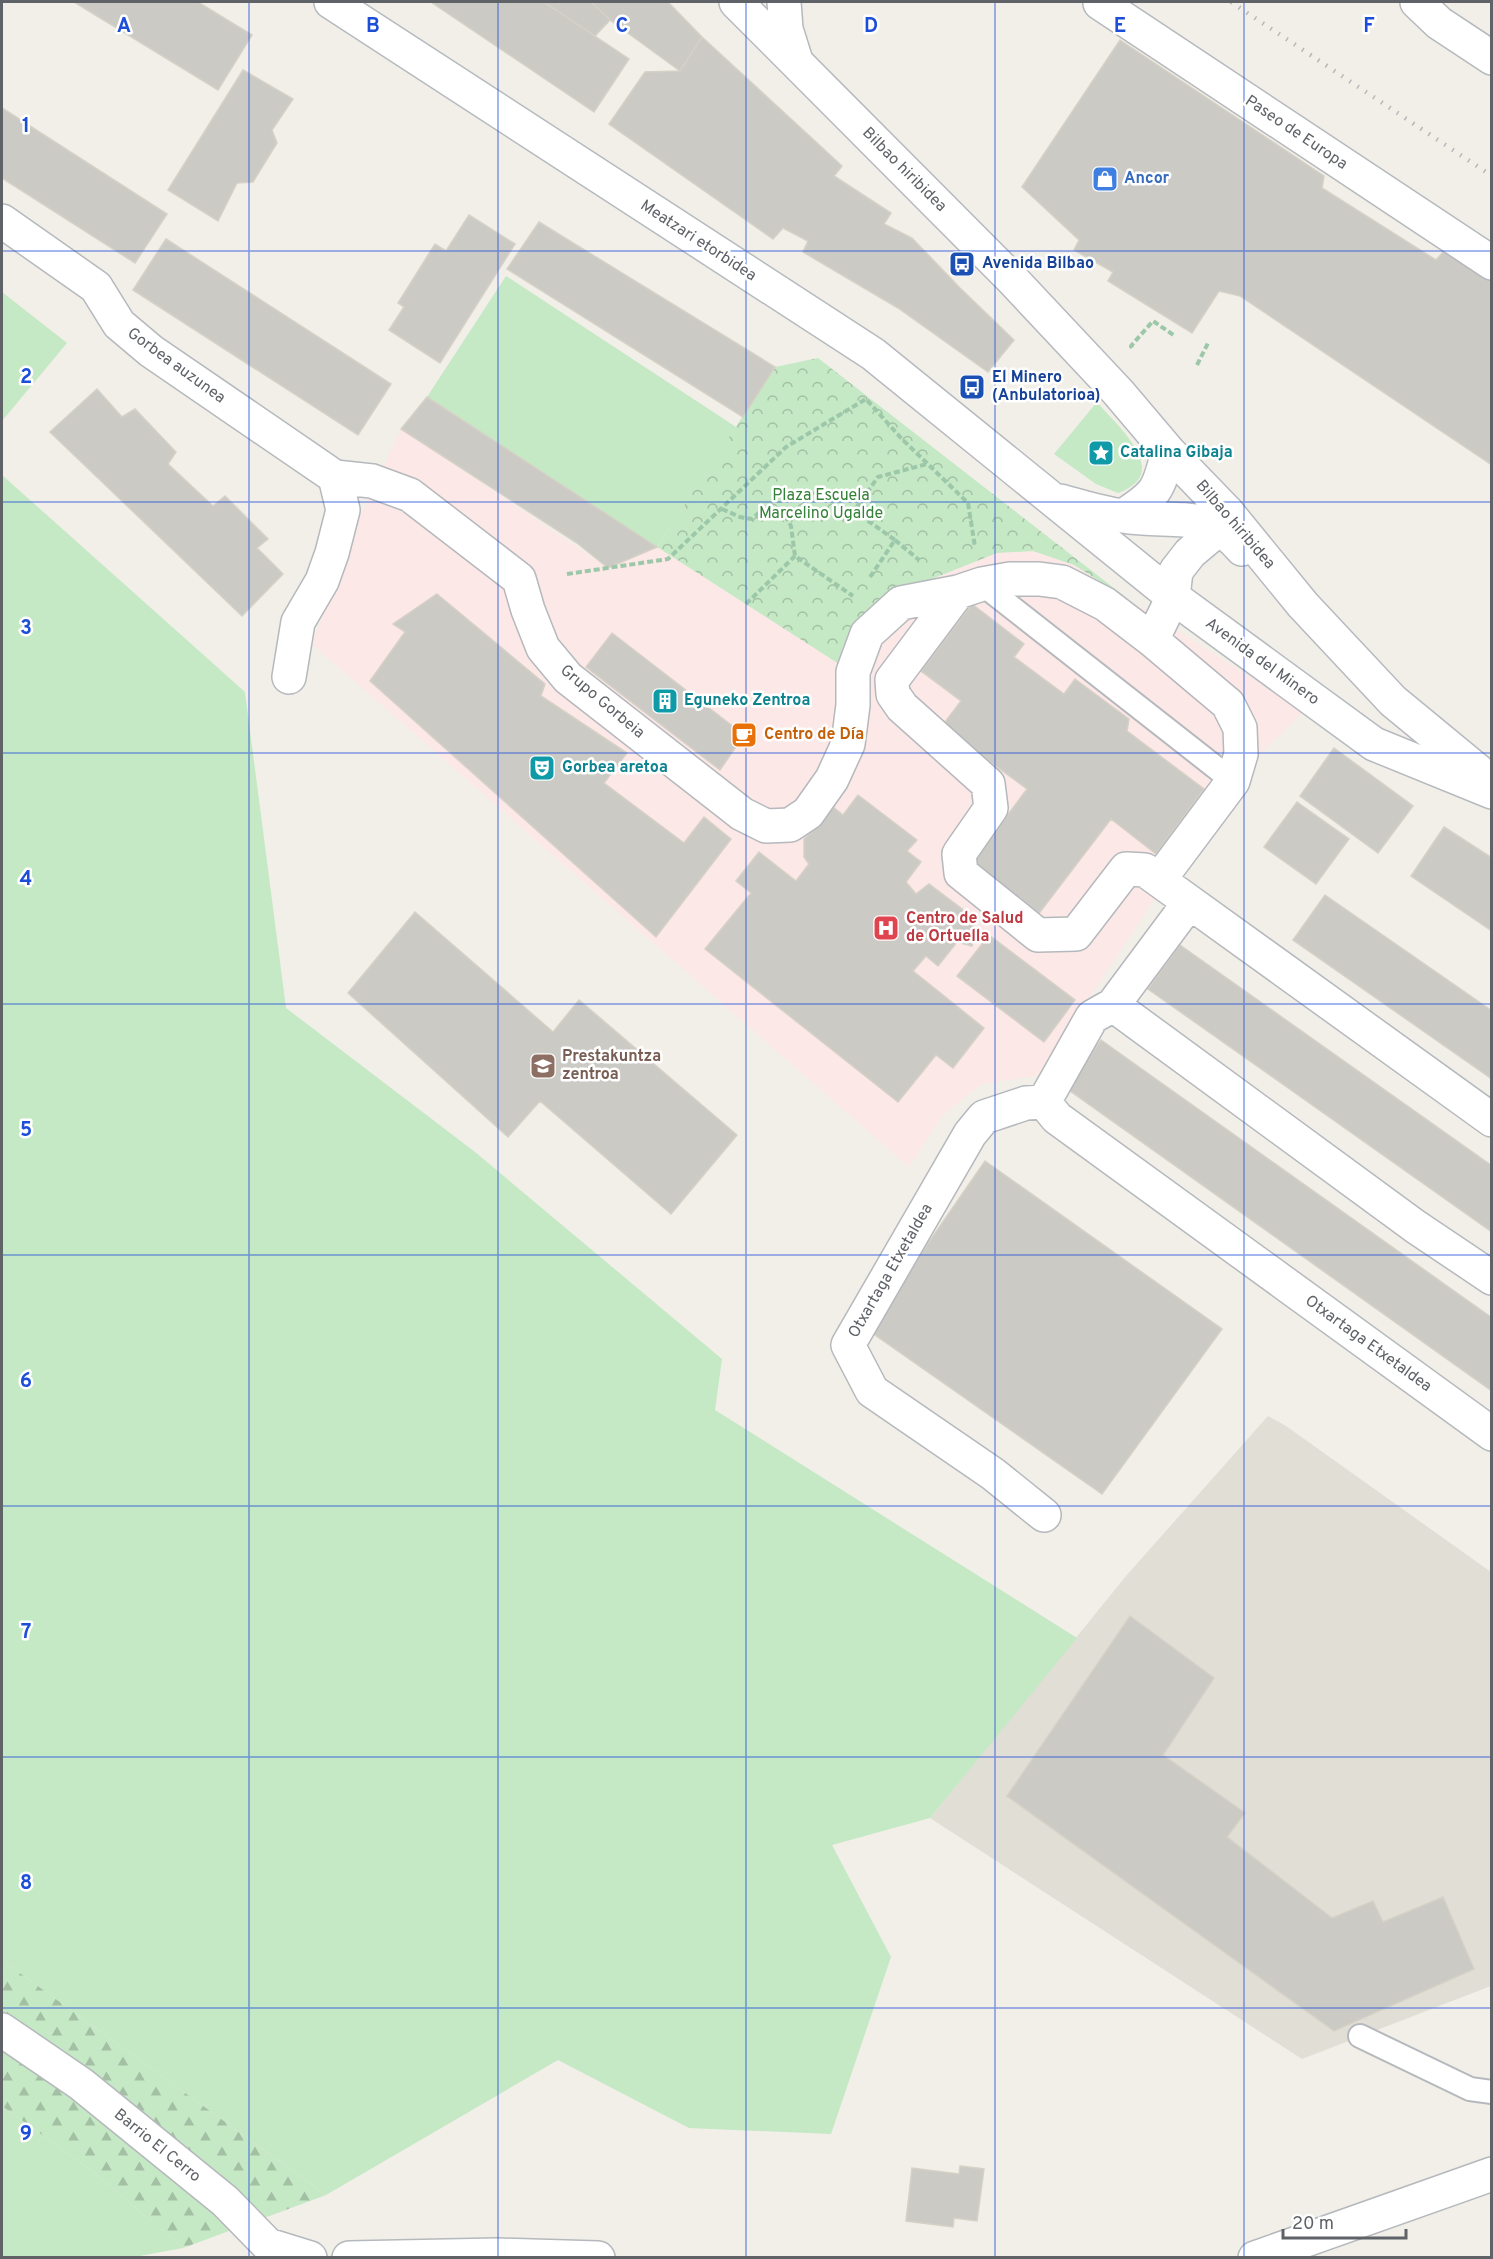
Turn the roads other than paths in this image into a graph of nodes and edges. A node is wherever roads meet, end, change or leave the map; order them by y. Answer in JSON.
{"nodes":[{"id":1,"x":331,"y":2,"type":"edge"},
{"id":2,"x":736,"y":2,"type":"edge"},
{"id":3,"x":784,"y":2,"type":"edge"},
{"id":4,"x":1417,"y":2,"type":"edge"},
{"id":5,"x":1100,"y":3,"type":"edge"},
{"id":6,"x":1491,"y":58,"type":"edge"},
{"id":7,"x":796,"y":61,"type":"junction"},
{"id":8,"x":2,"y":221,"type":"edge"},
{"id":9,"x":1491,"y":263,"type":"edge"},
{"id":10,"x":1168,"y":452,"type":"junction"},
{"id":11,"x":335,"y":477,"type":"junction"},
{"id":12,"x":1052,"y":500,"type":"junction"},
{"id":13,"x":1123,"y":516,"type":"junction"},
{"id":14,"x":1222,"y":519,"type":"junction"},
{"id":15,"x":519,"y":579,"type":"joint"},
{"id":16,"x":970,"y":588,"type":"junction"},
{"id":17,"x":1173,"y":597,"type":"junction"},
{"id":18,"x":1152,"y":640,"type":"junction"},
{"id":19,"x":289,"y":677,"type":"dead end"},
{"id":20,"x":1233,"y":781,"type":"junction"},
{"id":21,"x":1491,"y":782,"type":"edge"},
{"id":22,"x":1491,"y":792,"type":"edge"},
{"id":23,"x":1159,"y":880,"type":"junction"},
{"id":24,"x":1189,"y":903,"type":"junction"},
{"id":25,"x":1113,"y":1005,"type":"junction"},
{"id":26,"x":1044,"y":1102,"type":"junction"},
{"id":27,"x":1491,"y":1120,"type":"edge"},
{"id":28,"x":1491,"y":1278,"type":"edge"},
{"id":29,"x":1491,"y":1434,"type":"edge"},
{"id":30,"x":1044,"y":1515,"type":"dead end"},
{"id":31,"x":2,"y":2030,"type":"edge"},
{"id":32,"x":1360,"y":2036,"type":"dead end"},
{"id":33,"x":1491,"y":2092,"type":"edge"},
{"id":34,"x":1491,"y":2174,"type":"edge"},
{"id":35,"x":498,"y":2256,"type":"edge"},
{"id":36,"x":310,"y":2258,"type":"edge"},
{"id":37,"x":349,"y":2258,"type":"edge"},
{"id":38,"x":598,"y":2258,"type":"edge"},
{"id":39,"x":1255,"y":2258,"type":"edge"}],
"edges":[{"from":1,"to":12,"type":"street","name":"Meatzari etorbidea"},
{"from":2,"to":7,"type":"street","name":"Bilbao hiribidea"},
{"from":3,"to":7,"type":"street"},
{"from":4,"to":6,"type":"street"},
{"from":5,"to":9,"type":"street","name":"Paseo de Europa"},
{"from":7,"to":10,"type":"street","name":"Bilbao hiribidea"},
{"from":8,"to":11,"type":"street","name":"Gorbea auzunea"},
{"from":10,"to":13,"type":"street"},
{"from":10,"to":14,"type":"street","name":"Bilbao hiribidea"},
{"from":11,"to":15,"type":"street","name":"Gorbea auzunea"},
{"from":11,"to":19,"type":"street"},
{"from":12,"to":13,"type":"street"},
{"from":12,"to":17,"type":"street","name":"Avenida del Minero"},
{"from":13,"to":14,"type":"street"},
{"from":14,"to":17,"type":"street"},
{"from":14,"to":21,"type":"street","name":"Bilbao hiribidea"},
{"from":15,"to":16,"type":"street","name":"Grupo Gorbeia"},
{"from":16,"to":18,"type":"street","name":"Grupo Gorbeia"},
{"from":16,"to":20,"type":"lane"},
{"from":16,"to":23,"type":"street"},
{"from":17,"to":18,"type":"street"},
{"from":17,"to":22,"type":"street","name":"Avenida del Minero"},
{"from":18,"to":20,"type":"street","name":"Grupo Gorbeia"},
{"from":20,"to":23,"type":"street"},
{"from":23,"to":24,"type":"street"},
{"from":24,"to":25,"type":"street"},
{"from":24,"to":27,"type":"street"},
{"from":25,"to":26,"type":"street"},
{"from":25,"to":28,"type":"street"},
{"from":26,"to":29,"type":"street","name":"Otxartaga Etxetaldea"},
{"from":26,"to":30,"type":"street","name":"Otxartaga Etxetaldea"},
{"from":31,"to":36,"type":"street","name":"Barrio El Cerro"},
{"from":32,"to":33,"type":"lane"},
{"from":34,"to":39,"type":"street"},
{"from":35,"to":37,"type":"street"},
{"from":35,"to":38,"type":"street"}]}
